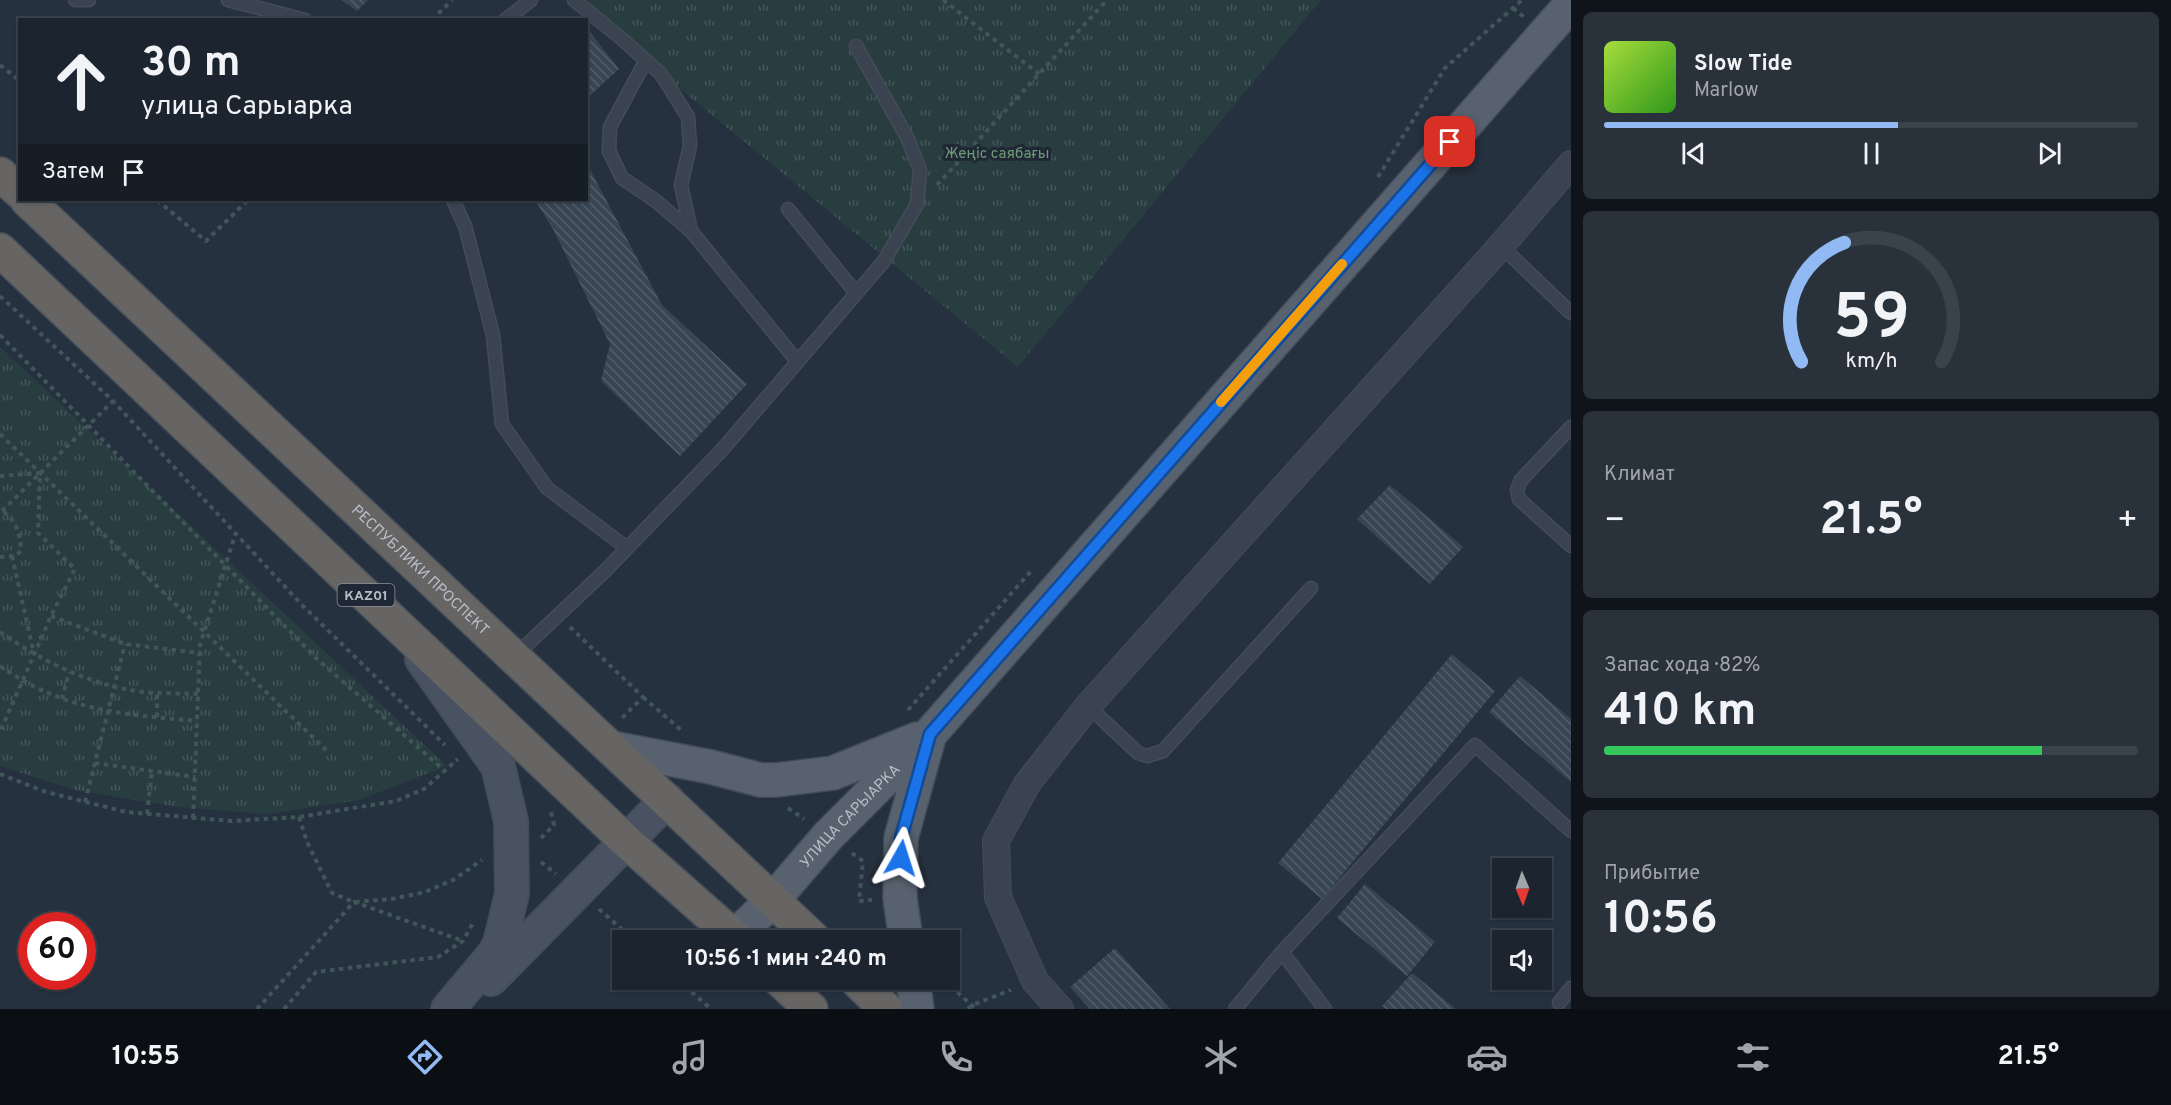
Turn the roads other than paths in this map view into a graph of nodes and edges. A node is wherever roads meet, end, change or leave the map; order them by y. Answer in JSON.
{"nodes":[{"id":1,"x":75,"y":0,"type":"edge"},
{"id":2,"x":89,"y":0,"type":"edge"},
{"id":3,"x":228,"y":0,"type":"edge"},
{"id":4,"x":531,"y":0,"type":"edge"},
{"id":5,"x":574,"y":0,"type":"edge"},
{"id":6,"x":1571,"y":4,"type":"edge"},
{"id":7,"x":297,"y":18,"type":"edge"},
{"id":8,"x":508,"y":18,"type":"edge"},
{"id":9,"x":856,"y":46,"type":"dead end"},
{"id":10,"x":646,"y":60,"type":"junction"},
{"id":11,"x":1571,"y":165,"type":"edge"},
{"id":12,"x":0,"y":174,"type":"edge"},
{"id":13,"x":18,"y":190,"type":"edge"},
{"id":14,"x":28,"y":201,"type":"edge"},
{"id":15,"x":453,"y":201,"type":"edge"},
{"id":16,"x":789,"y":209,"type":"dead end"},
{"id":17,"x":692,"y":231,"type":"junction"},
{"id":18,"x":1501,"y":246,"type":"junction"},
{"id":19,"x":0,"y":250,"type":"edge"},
{"id":20,"x":856,"y":293,"type":"junction"},
{"id":21,"x":1571,"y":313,"type":"edge"},
{"id":22,"x":797,"y":361,"type":"junction"},
{"id":23,"x":1571,"y":427,"type":"edge"},
{"id":24,"x":1571,"y":546,"type":"edge"},
{"id":25,"x":627,"y":548,"type":"junction"},
{"id":26,"x":1311,"y":588,"type":"dead end"},
{"id":27,"x":398,"y":626,"type":"junction"},
{"id":28,"x":514,"y":657,"type":"junction"},
{"id":29,"x":1088,"y":706,"type":"junction"},
{"id":30,"x":917,"y":724,"type":"junction"},
{"id":31,"x":612,"y":748,"type":"junction"},
{"id":32,"x":667,"y":800,"type":"junction"},
{"id":33,"x":1571,"y":831,"type":"edge"},
{"id":34,"x":627,"y":842,"type":"junction"},
{"id":35,"x":773,"y":900,"type":"junction"},
{"id":36,"x":726,"y":930,"type":"edge"},
{"id":37,"x":745,"y":930,"type":"edge"},
{"id":38,"x":804,"y":930,"type":"edge"},
{"id":39,"x":905,"y":930,"type":"edge"},
{"id":40,"x":1282,"y":952,"type":"junction"},
{"id":41,"x":1571,"y":988,"type":"edge"},
{"id":42,"x":791,"y":990,"type":"edge"},
{"id":43,"x":866,"y":990,"type":"edge"},
{"id":44,"x":914,"y":990,"type":"edge"},
{"id":45,"x":1559,"y":1003,"type":"dead end"},
{"id":46,"x":448,"y":1009,"type":"edge"},
{"id":47,"x":461,"y":1009,"type":"edge"},
{"id":48,"x":811,"y":1009,"type":"edge"},
{"id":49,"x":886,"y":1009,"type":"edge"},
{"id":50,"x":917,"y":1009,"type":"edge"},
{"id":51,"x":1060,"y":1009,"type":"edge"},
{"id":52,"x":1235,"y":1009,"type":"edge"},
{"id":53,"x":1325,"y":1009,"type":"edge"}],
"edges":[{"from":1,"to":2,"type":"lane"},
{"from":3,"to":7,"type":"lane"},
{"from":4,"to":8,"type":"lane"},
{"from":5,"to":10,"type":"lane"},
{"from":6,"to":30,"type":"main road","name":"УЛИЦА САРЫАРКА"},
{"from":9,"to":20,"type":"lane"},
{"from":10,"to":17,"type":"lane"},
{"from":10,"to":17,"type":"lane"},
{"from":11,"to":18,"type":"street"},
{"from":12,"to":13,"type":"highway"},
{"from":14,"to":28,"type":"highway","name":"РЕСПУБЛИКИ ПРОСПЕКТ"},
{"from":15,"to":25,"type":"lane"},
{"from":16,"to":20,"type":"lane"},
{"from":17,"to":22,"type":"lane"},
{"from":18,"to":21,"type":"lane"},
{"from":18,"to":29,"type":"street"},
{"from":19,"to":27,"type":"highway","number":"KАZ01"},
{"from":20,"to":22,"type":"lane"},
{"from":22,"to":25,"type":"lane"},
{"from":23,"to":24,"type":"lane"},
{"from":25,"to":28,"type":"lane"},
{"from":26,"to":29,"type":"lane"},
{"from":27,"to":34,"type":"highway","number":"KАZ01"},
{"from":27,"to":46,"type":"main road"},
{"from":28,"to":31,"type":"highway","name":"РЕСПУБЛИКИ ПРОСПЕКТ"},
{"from":29,"to":51,"type":"street"},
{"from":30,"to":31,"type":"main road"},
{"from":30,"to":35,"type":"main road","name":"УЛИЦА САРЫАРКА"},
{"from":30,"to":39,"type":"main road"},
{"from":31,"to":32,"type":"highway","name":"РЕСПУБЛИКИ ПРОСПЕКТ"},
{"from":32,"to":34,"type":"main road"},
{"from":32,"to":35,"type":"highway","name":"РЕСПУБЛИКИ ПРОСПЕКТ"},
{"from":33,"to":40,"type":"lane"},
{"from":34,"to":36,"type":"highway","number":"KАZ01"},
{"from":34,"to":47,"type":"main road"},
{"from":35,"to":37,"type":"main road","name":"УЛИЦА САРЫАРКА"},
{"from":35,"to":38,"type":"highway","name":"РЕСПУБЛИКИ ПРОСПЕКТ"},
{"from":40,"to":52,"type":"lane"},
{"from":40,"to":53,"type":"lane"},
{"from":41,"to":45,"type":"lane"},
{"from":42,"to":48,"type":"highway"},
{"from":43,"to":49,"type":"highway"},
{"from":44,"to":50,"type":"main road"}]}
